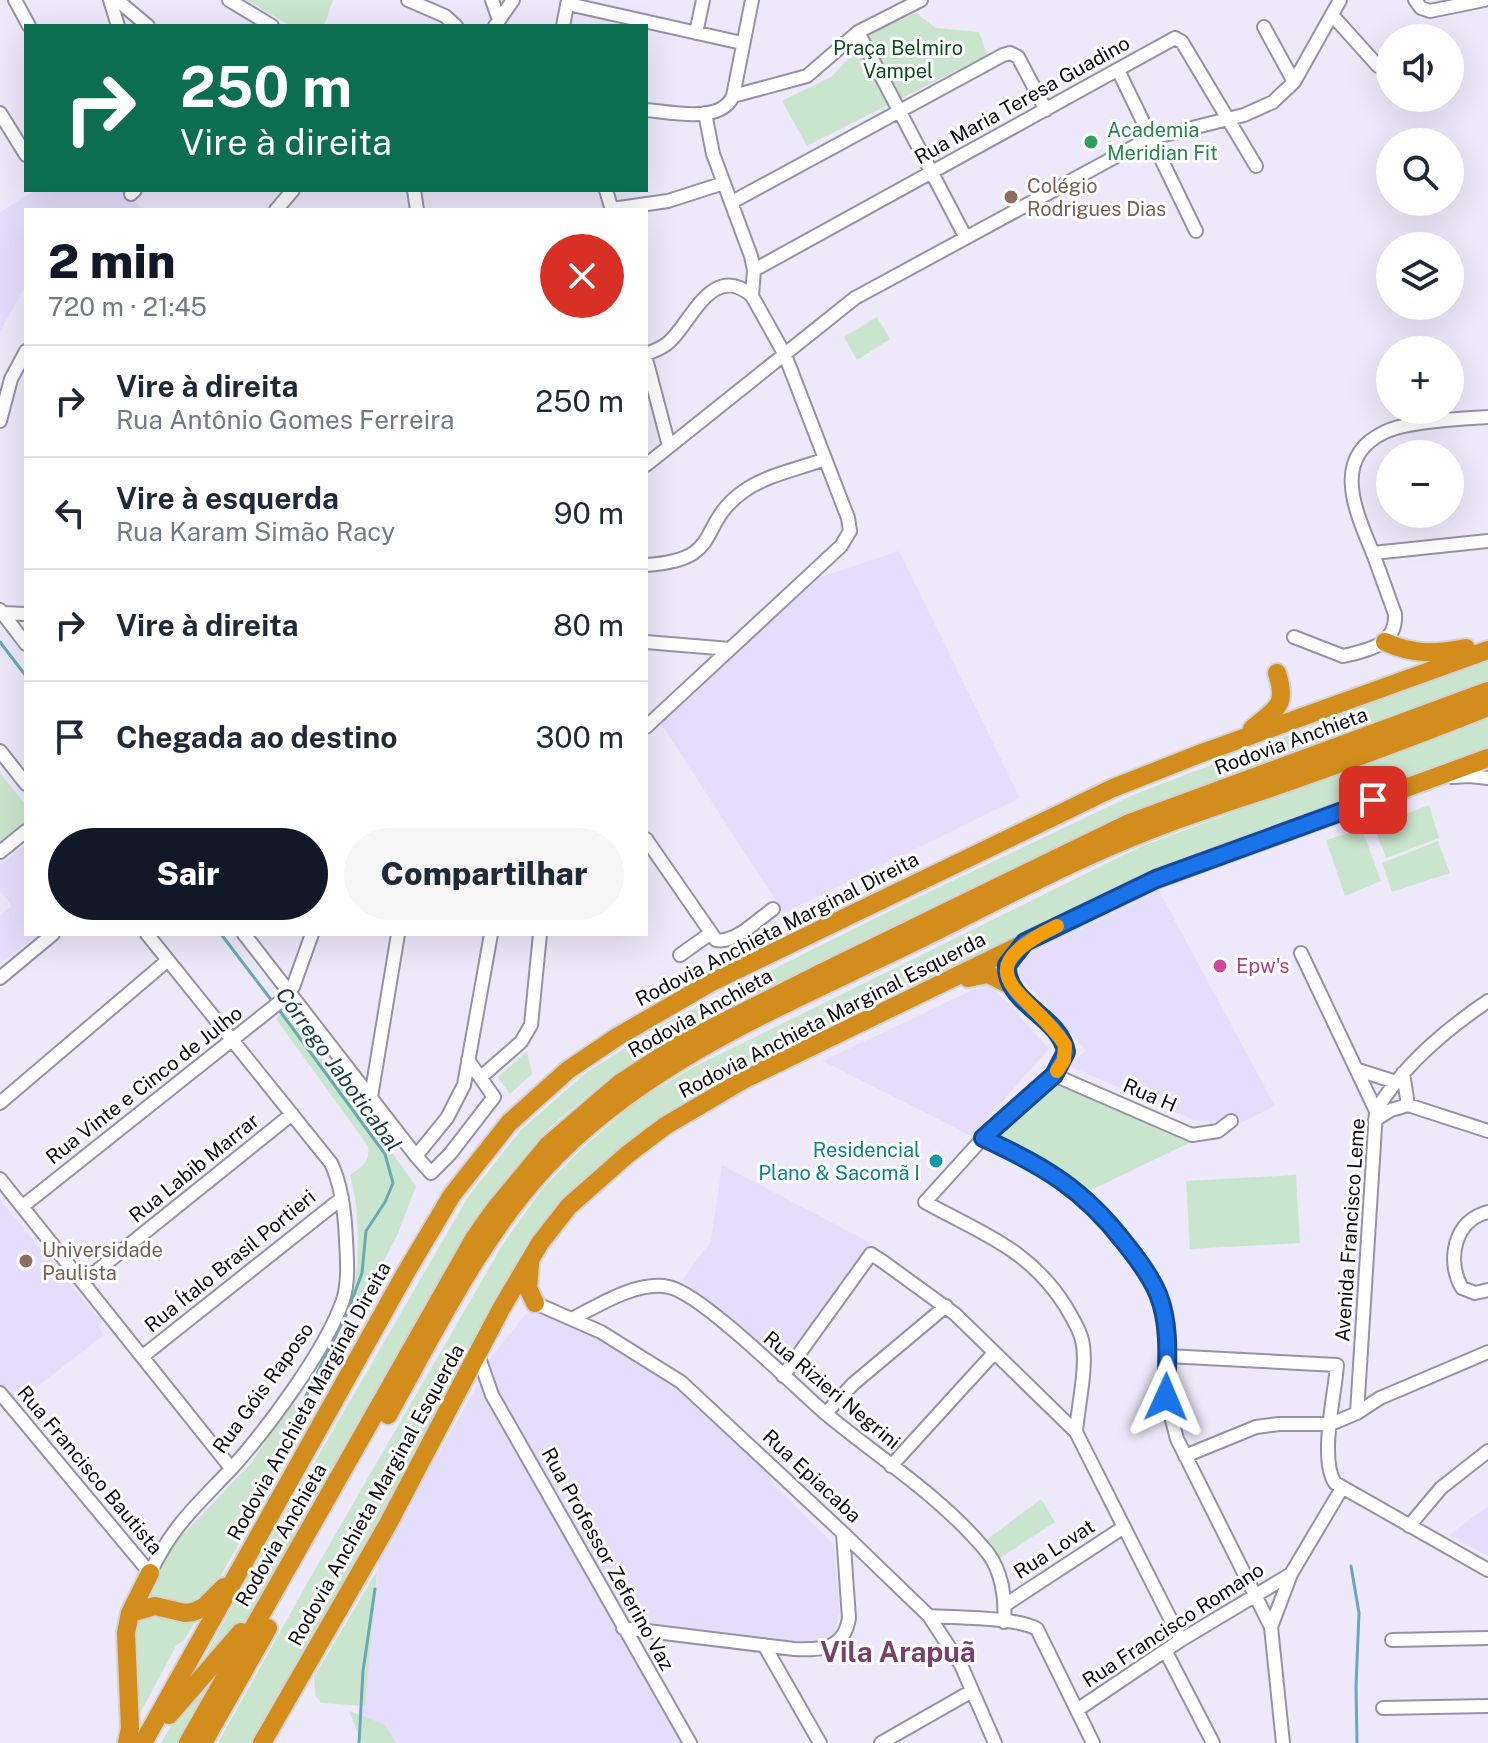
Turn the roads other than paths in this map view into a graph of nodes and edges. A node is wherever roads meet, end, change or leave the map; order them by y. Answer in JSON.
{"nodes":[{"id":1,"x":15,"y":0,"type":"edge"},
{"id":2,"x":110,"y":0,"type":"edge"},
{"id":3,"x":117,"y":0,"type":"edge"},
{"id":4,"x":229,"y":0,"type":"edge"},
{"id":5,"x":408,"y":0,"type":"edge"},
{"id":6,"x":492,"y":0,"type":"edge"},
{"id":7,"x":513,"y":0,"type":"edge"},
{"id":8,"x":619,"y":0,"type":"edge"},
{"id":9,"x":703,"y":0,"type":"edge"},
{"id":10,"x":752,"y":0,"type":"edge"},
{"id":11,"x":921,"y":0,"type":"edge"},
{"id":12,"x":1340,"y":0,"type":"edge"},
{"id":13,"x":1415,"y":0,"type":"edge"},
{"id":14,"x":1484,"y":0,"type":"edge"},
{"id":15,"x":568,"y":2,"type":"edge"},
{"id":16,"x":616,"y":15,"type":"junction"},
{"id":17,"x":1333,"y":16,"type":"junction"},
{"id":18,"x":497,"y":23,"type":"edge"},
{"id":19,"x":28,"y":24,"type":"edge"},
{"id":20,"x":117,"y":24,"type":"edge"},
{"id":21,"x":146,"y":24,"type":"edge"},
{"id":22,"x":269,"y":24,"type":"edge"},
{"id":23,"x":454,"y":24,"type":"edge"},
{"id":24,"x":563,"y":24,"type":"edge"},
{"id":25,"x":1264,"y":27,"type":"dead end"},
{"id":26,"x":858,"y":32,"type":"junction"},
{"id":27,"x":696,"y":33,"type":"junction"},
{"id":28,"x":742,"y":43,"type":"junction"},
{"id":29,"x":1376,"y":64,"type":"edge"},
{"id":30,"x":1118,"y":70,"type":"junction"},
{"id":31,"x":1294,"y":82,"type":"junction"},
{"id":32,"x":733,"y":96,"type":"junction"},
{"id":33,"x":648,"y":110,"type":"edge"},
{"id":34,"x":1046,"y":110,"type":"junction"},
{"id":35,"x":898,"y":111,"type":"junction"},
{"id":36,"x":0,"y":113,"type":"edge"},
{"id":37,"x":705,"y":113,"type":"junction"},
{"id":38,"x":1230,"y":119,"type":"junction"},
{"id":39,"x":1151,"y":138,"type":"junction"},
{"id":40,"x":24,"y":152,"type":"edge"},
{"id":41,"x":1256,"y":166,"type":"dead end"},
{"id":42,"x":931,"y":174,"type":"junction"},
{"id":43,"x":724,"y":183,"type":"junction"},
{"id":44,"x":291,"y":192,"type":"edge"},
{"id":45,"x":732,"y":202,"type":"junction"},
{"id":46,"x":278,"y":208,"type":"edge"},
{"id":47,"x":624,"y":208,"type":"edge"},
{"id":48,"x":1196,"y":231,"type":"dead end"},
{"id":49,"x":965,"y":236,"type":"junction"},
{"id":50,"x":754,"y":270,"type":"junction"},
{"id":51,"x":752,"y":296,"type":"junction"},
{"id":52,"x":24,"y":355,"type":"edge"},
{"id":53,"x":785,"y":355,"type":"junction"},
{"id":54,"x":648,"y":356,"type":"edge"},
{"id":55,"x":648,"y":365,"type":"edge"},
{"id":56,"x":1488,"y":417,"type":"edge"},
{"id":57,"x":0,"y":421,"type":"edge"},
{"id":58,"x":669,"y":446,"type":"junction"},
{"id":59,"x":825,"y":459,"type":"junction"},
{"id":60,"x":648,"y":463,"type":"edge"},
{"id":61,"x":1488,"y":541,"type":"edge"},
{"id":62,"x":1373,"y":553,"type":"junction"},
{"id":63,"x":648,"y":565,"type":"edge"},
{"id":64,"x":1,"y":612,"type":"edge"},
{"id":65,"x":24,"y":614,"type":"edge"},
{"id":66,"x":1294,"y":637,"type":"dead end"},
{"id":67,"x":24,"y":641,"type":"edge"},
{"id":68,"x":648,"y":642,"type":"edge"},
{"id":69,"x":1385,"y":642,"type":"junction"},
{"id":70,"x":1488,"y":644,"type":"edge"},
{"id":71,"x":730,"y":649,"type":"junction"},
{"id":72,"x":1488,"y":650,"type":"edge"},
{"id":73,"x":1277,"y":673,"type":"dead end"},
{"id":74,"x":1488,"y":691,"type":"edge"},
{"id":75,"x":1488,"y":707,"type":"edge"},
{"id":76,"x":648,"y":725,"type":"edge"},
{"id":77,"x":1244,"y":737,"type":"junction"},
{"id":78,"x":0,"y":751,"type":"edge"},
{"id":79,"x":1488,"y":758,"type":"edge"},
{"id":80,"x":1488,"y":778,"type":"edge"},
{"id":81,"x":24,"y":781,"type":"edge"},
{"id":82,"x":1399,"y":791,"type":"junction"},
{"id":83,"x":24,"y":833,"type":"edge"},
{"id":84,"x":648,"y":842,"type":"edge"},
{"id":85,"x":0,"y":852,"type":"edge"},
{"id":86,"x":773,"y":909,"type":"dead end"},
{"id":87,"x":711,"y":933,"type":"junction"},
{"id":88,"x":51,"y":936,"type":"edge"},
{"id":89,"x":149,"y":936,"type":"edge"},
{"id":90,"x":245,"y":936,"type":"edge"},
{"id":91,"x":311,"y":936,"type":"edge"},
{"id":92,"x":398,"y":936,"type":"edge"},
{"id":93,"x":491,"y":936,"type":"edge"},
{"id":94,"x":540,"y":936,"type":"edge"},
{"id":95,"x":1025,"y":942,"type":"junction"},
{"id":96,"x":1301,"y":953,"type":"dead end"},
{"id":97,"x":680,"y":955,"type":"dead end"},
{"id":98,"x":168,"y":960,"type":"junction"},
{"id":99,"x":0,"y":978,"type":"edge"},
{"id":100,"x":1010,"y":985,"type":"junction"},
{"id":101,"x":924,"y":993,"type":"junction"},
{"id":102,"x":285,"y":997,"type":"junction"},
{"id":103,"x":1488,"y":1001,"type":"edge"},
{"id":104,"x":233,"y":1040,"type":"junction"},
{"id":105,"x":468,"y":1060,"type":"junction"},
{"id":106,"x":1358,"y":1070,"type":"junction"},
{"id":107,"x":1054,"y":1075,"type":"junction"},
{"id":108,"x":481,"y":1077,"type":"junction"},
{"id":109,"x":1400,"y":1077,"type":"junction"},
{"id":110,"x":371,"y":1097,"type":"junction"},
{"id":111,"x":0,"y":1103,"type":"edge"},
{"id":112,"x":1408,"y":1105,"type":"junction"},
{"id":113,"x":292,"y":1114,"type":"junction"},
{"id":114,"x":1376,"y":1116,"type":"junction"},
{"id":115,"x":1231,"y":1121,"type":"dead end"},
{"id":116,"x":1488,"y":1131,"type":"edge"},
{"id":117,"x":983,"y":1138,"type":"junction"},
{"id":118,"x":416,"y":1156,"type":"junction"},
{"id":119,"x":0,"y":1179,"type":"edge"},
{"id":120,"x":342,"y":1198,"type":"junction"},
{"id":121,"x":23,"y":1206,"type":"junction"},
{"id":122,"x":1488,"y":1212,"type":"edge"},
{"id":123,"x":530,"y":1260,"type":"junction"},
{"id":124,"x":83,"y":1282,"type":"junction"},
{"id":125,"x":1488,"y":1290,"type":"edge"},
{"id":126,"x":535,"y":1303,"type":"junction"},
{"id":127,"x":946,"y":1306,"type":"junction"},
{"id":128,"x":501,"y":1309,"type":"junction"},
{"id":129,"x":572,"y":1319,"type":"junction"},
{"id":130,"x":1488,"y":1352,"type":"edge"},
{"id":131,"x":994,"y":1353,"type":"junction"},
{"id":132,"x":478,"y":1355,"type":"junction"},
{"id":133,"x":143,"y":1356,"type":"junction"},
{"id":134,"x":1167,"y":1356,"type":"junction"},
{"id":135,"x":783,"y":1376,"type":"junction"},
{"id":136,"x":467,"y":1377,"type":"junction"},
{"id":137,"x":0,"y":1393,"type":"edge"},
{"id":138,"x":492,"y":1395,"type":"junction"},
{"id":139,"x":826,"y":1413,"type":"junction"},
{"id":140,"x":1357,"y":1413,"type":"junction"},
{"id":141,"x":1331,"y":1424,"type":"junction"},
{"id":142,"x":1076,"y":1432,"type":"junction"},
{"id":143,"x":1488,"y":1451,"type":"edge"},
{"id":144,"x":1185,"y":1456,"type":"junction"},
{"id":145,"x":891,"y":1466,"type":"junction"},
{"id":146,"x":231,"y":1468,"type":"junction"},
{"id":147,"x":1342,"y":1488,"type":"junction"},
{"id":148,"x":1409,"y":1526,"type":"junction"},
{"id":149,"x":1124,"y":1527,"type":"junction"},
{"id":150,"x":843,"y":1533,"type":"junction"},
{"id":151,"x":241,"y":1567,"type":"junction"},
{"id":152,"x":1485,"y":1567,"type":"edge"},
{"id":153,"x":150,"y":1573,"type":"junction"},
{"id":154,"x":1291,"y":1574,"type":"junction"},
{"id":155,"x":280,"y":1582,"type":"junction"},
{"id":156,"x":1254,"y":1594,"type":"junction"},
{"id":157,"x":1005,"y":1605,"type":"junction"},
{"id":158,"x":166,"y":1608,"type":"junction"},
{"id":159,"x":130,"y":1613,"type":"junction"},
{"id":160,"x":929,"y":1616,"type":"junction"},
{"id":161,"x":1004,"y":1622,"type":"junction"},
{"id":162,"x":1271,"y":1627,"type":"junction"},
{"id":163,"x":623,"y":1628,"type":"junction"},
{"id":164,"x":1488,"y":1638,"type":"edge"},
{"id":165,"x":1181,"y":1640,"type":"junction"},
{"id":166,"x":1392,"y":1640,"type":"dead end"},
{"id":167,"x":764,"y":1645,"type":"junction"},
{"id":168,"x":1166,"y":1652,"type":"junction"},
{"id":169,"x":972,"y":1691,"type":"junction"},
{"id":170,"x":1488,"y":1706,"type":"edge"},
{"id":171,"x":1383,"y":1708,"type":"dead end"},
{"id":172,"x":1077,"y":1710,"type":"junction"},
{"id":173,"x":144,"y":1742,"type":"edge"},
{"id":174,"x":127,"y":1743,"type":"edge"},
{"id":175,"x":188,"y":1743,"type":"edge"},
{"id":176,"x":203,"y":1743,"type":"edge"},
{"id":177,"x":262,"y":1743,"type":"edge"},
{"id":178,"x":690,"y":1743,"type":"edge"},
{"id":179,"x":820,"y":1743,"type":"edge"},
{"id":180,"x":881,"y":1743,"type":"edge"},
{"id":181,"x":995,"y":1743,"type":"edge"},
{"id":182,"x":1093,"y":1743,"type":"edge"},
{"id":183,"x":1213,"y":1743,"type":"edge"},
{"id":184,"x":1283,"y":1743,"type":"edge"}],
"edges":[{"from":1,"to":19,"type":"street"},
{"from":2,"to":20,"type":"street"},
{"from":3,"to":21,"type":"street"},
{"from":4,"to":22,"type":"street"},
{"from":5,"to":23,"type":"street"},
{"from":6,"to":18,"type":"street"},
{"from":7,"to":18,"type":"street"},
{"from":8,"to":16,"type":"street"},
{"from":9,"to":27,"type":"street"},
{"from":10,"to":28,"type":"street"},
{"from":11,"to":26,"type":"street"},
{"from":12,"to":17,"type":"street"},
{"from":13,"to":14,"type":"street"},
{"from":15,"to":16,"type":"street"},
{"from":15,"to":24,"type":"street"},
{"from":16,"to":27,"type":"street"},
{"from":17,"to":29,"type":"street"},
{"from":17,"to":31,"type":"street"},
{"from":25,"to":31,"type":"street"},
{"from":26,"to":32,"type":"street"},
{"from":26,"to":35,"type":"street"},
{"from":27,"to":28,"type":"street"},
{"from":28,"to":32,"type":"street"},
{"from":30,"to":34,"type":"street","name":"Rua Maria Teresa Guadino"},
{"from":30,"to":38,"type":"street","name":"Rua Maria Teresa Guadino"},
{"from":30,"to":39,"type":"street"},
{"from":31,"to":38,"type":"street"},
{"from":32,"to":37,"type":"street"},
{"from":33,"to":37,"type":"street"},
{"from":34,"to":35,"type":"street"},
{"from":34,"to":42,"type":"street","name":"Rua Maria Teresa Guadino"},
{"from":35,"to":42,"type":"street"},
{"from":35,"to":45,"type":"street"},
{"from":36,"to":40,"type":"street"},
{"from":37,"to":43,"type":"street"},
{"from":38,"to":39,"type":"street"},
{"from":38,"to":41,"type":"street","name":"Rua Maria Teresa Guadino"},
{"from":39,"to":48,"type":"street"},
{"from":39,"to":49,"type":"street"},
{"from":42,"to":49,"type":"street"},
{"from":42,"to":50,"type":"street","name":"Rua Maria Teresa Guadino"},
{"from":43,"to":45,"type":"street"},
{"from":43,"to":47,"type":"street"},
{"from":44,"to":46,"type":"street"},
{"from":45,"to":50,"type":"street"},
{"from":49,"to":53,"type":"street"},
{"from":50,"to":51,"type":"street"},
{"from":51,"to":53,"type":"street"},
{"from":51,"to":54,"type":"street"},
{"from":52,"to":57,"type":"street"},
{"from":53,"to":58,"type":"street"},
{"from":53,"to":59,"type":"street"},
{"from":55,"to":58,"type":"street"},
{"from":56,"to":62,"type":"street"},
{"from":58,"to":60,"type":"street"},
{"from":59,"to":63,"type":"street"},
{"from":59,"to":71,"type":"street"},
{"from":61,"to":62,"type":"street"},
{"from":62,"to":69,"type":"street"},
{"from":64,"to":65,"type":"street"},
{"from":64,"to":67,"type":"street"},
{"from":66,"to":69,"type":"street"},
{"from":68,"to":71,"type":"street"},
{"from":69,"to":70,"type":"highway"},
{"from":71,"to":76,"type":"street"},
{"from":72,"to":77,"type":"highway","name":"Rodovia Anchieta Marginal Direita"},
{"from":73,"to":77,"type":"highway"},
{"from":74,"to":155,"type":"highway","name":"Rodovia Anchieta"},
{"from":75,"to":176,"type":"highway","name":"Rodovia Anchieta"},
{"from":77,"to":151,"type":"highway","name":"Rodovia Anchieta Marginal Direita"},
{"from":78,"to":81,"type":"street"},
{"from":79,"to":82,"type":"highway","name":"Rodovia Anchieta Marginal Esquerda"},
{"from":80,"to":82,"type":"street"},
{"from":82,"to":95,"type":"highway","name":"Rodovia Anchieta Marginal Esquerda"},
{"from":83,"to":85,"type":"street"},
{"from":84,"to":87,"type":"street"},
{"from":86,"to":87,"type":"street"},
{"from":87,"to":97,"type":"street"},
{"from":88,"to":99,"type":"street"},
{"from":89,"to":98,"type":"street"},
{"from":90,"to":102,"type":"street"},
{"from":91,"to":102,"type":"street"},
{"from":92,"to":110,"type":"street"},
{"from":93,"to":105,"type":"street"},
{"from":94,"to":108,"type":"street"},
{"from":95,"to":100,"type":"highway"},
{"from":95,"to":101,"type":"highway","name":"Rodovia Anchieta Marginal Esquerda"},
{"from":96,"to":106,"type":"street"},
{"from":98,"to":104,"type":"street"},
{"from":98,"to":111,"type":"street"},
{"from":100,"to":101,"type":"highway"},
{"from":100,"to":107,"type":"street"},
{"from":101,"to":123,"type":"highway","name":"Rodovia Anchieta Marginal Esquerda"},
{"from":102,"to":104,"type":"street","name":"Rua Vinte e Cinco de Julho"},
{"from":102,"to":110,"type":"street"},
{"from":103,"to":109,"type":"street","name":"Avenida Francisco Leme"},
{"from":104,"to":113,"type":"street"},
{"from":104,"to":121,"type":"street","name":"Rua Vinte e Cinco de Julho"},
{"from":105,"to":108,"type":"street"},
{"from":105,"to":118,"type":"street"},
{"from":106,"to":109,"type":"street"},
{"from":106,"to":114,"type":"street"},
{"from":107,"to":115,"type":"street","name":"Rua H"},
{"from":107,"to":117,"type":"street"},
{"from":108,"to":118,"type":"street"},
{"from":109,"to":112,"type":"street"},
{"from":109,"to":114,"type":"street","name":"Avenida Francisco Leme"},
{"from":110,"to":118,"type":"street"},
{"from":112,"to":114,"type":"street"},
{"from":112,"to":116,"type":"street"},
{"from":113,"to":120,"type":"street"},
{"from":113,"to":124,"type":"street","name":"Rua Labib Marrar"},
{"from":114,"to":140,"type":"street","name":"Avenida Francisco Leme"},
{"from":117,"to":134,"type":"street"},
{"from":117,"to":142,"type":"street"},
{"from":119,"to":121,"type":"street"},
{"from":120,"to":133,"type":"street","name":"Rua Ítalo Brasil Portieri"},
{"from":120,"to":146,"type":"street","name":"Rua Góis Raposo"},
{"from":121,"to":124,"type":"street"},
{"from":122,"to":125,"type":"street"},
{"from":123,"to":126,"type":"highway"},
{"from":123,"to":128,"type":"highway","name":"Rodovia Anchieta Marginal Esquerda"},
{"from":124,"to":133,"type":"street"},
{"from":126,"to":128,"type":"highway"},
{"from":126,"to":129,"type":"street","name":"Rua Epiacaba"},
{"from":127,"to":131,"type":"street"},
{"from":127,"to":135,"type":"street"},
{"from":127,"to":139,"type":"street"},
{"from":128,"to":132,"type":"highway","name":"Rodovia Anchieta Marginal Esquerda"},
{"from":129,"to":135,"type":"street","name":"Rua Rizieri Negrini"},
{"from":129,"to":150,"type":"street","name":"Rua Epiacaba"},
{"from":130,"to":140,"type":"street"},
{"from":131,"to":142,"type":"street"},
{"from":131,"to":145,"type":"street"},
{"from":132,"to":136,"type":"highway","name":"Rodovia Anchieta Marginal Esquerda"},
{"from":132,"to":138,"type":"street","name":"Rua Professor Zeferino Vaz"},
{"from":133,"to":146,"type":"street"},
{"from":134,"to":141,"type":"street"},
{"from":134,"to":144,"type":"street"},
{"from":135,"to":139,"type":"street","name":"Rua Rizieri Negrini"},
{"from":136,"to":138,"type":"street","name":"Rua Professor Zeferino Vaz"},
{"from":136,"to":177,"type":"highway","name":"Rodovia Anchieta Marginal Esquerda"},
{"from":137,"to":153,"type":"street","name":"Rua Francisco Bautista"},
{"from":138,"to":163,"type":"street","name":"Rua Professor Zeferino Vaz"},
{"from":139,"to":145,"type":"street","name":"Rua Rizieri Negrini"},
{"from":140,"to":141,"type":"street"},
{"from":141,"to":144,"type":"street"},
{"from":141,"to":147,"type":"street"},
{"from":142,"to":149,"type":"street"},
{"from":143,"to":148,"type":"street"},
{"from":144,"to":156,"type":"street"},
{"from":145,"to":157,"type":"street","name":"Rua Rizieri Negrini"},
{"from":146,"to":153,"type":"street","name":"Rua Góis Raposo"},
{"from":147,"to":148,"type":"street"},
{"from":147,"to":154,"type":"street"},
{"from":148,"to":152,"type":"street"},
{"from":149,"to":157,"type":"street","name":"Rua Lovat"},
{"from":149,"to":165,"type":"street"},
{"from":150,"to":160,"type":"street","name":"Rua Epiacaba"},
{"from":150,"to":167,"type":"street"},
{"from":151,"to":158,"type":"highway"},
{"from":151,"to":173,"type":"highway","name":"Rodovia Anchieta Marginal Direita"},
{"from":153,"to":158,"type":"highway"},
{"from":153,"to":159,"type":"highway"},
{"from":154,"to":156,"type":"street","name":"Rua Francisco Romano"},
{"from":154,"to":162,"type":"street"},
{"from":155,"to":173,"type":"highway"},
{"from":155,"to":175,"type":"highway","name":"Rodovia Anchieta"},
{"from":156,"to":162,"type":"street"},
{"from":156,"to":165,"type":"street","name":"Rua Francisco Romano"},
{"from":157,"to":161,"type":"street","name":"Rua Rizieri Negrini"},
{"from":158,"to":159,"type":"highway"},
{"from":159,"to":174,"type":"highway"},
{"from":160,"to":161,"type":"street"},
{"from":160,"to":169,"type":"street","name":"Rua Epiacaba"},
{"from":161,"to":172,"type":"street"},
{"from":162,"to":184,"type":"street"},
{"from":163,"to":167,"type":"street"},
{"from":163,"to":178,"type":"street","name":"Rua Professor Zeferino Vaz"},
{"from":164,"to":166,"type":"street"},
{"from":165,"to":168,"type":"street","name":"Rua Francisco Romano"},
{"from":167,"to":179,"type":"street"},
{"from":168,"to":172,"type":"street","name":"Rua Francisco Romano"},
{"from":168,"to":183,"type":"street"},
{"from":169,"to":180,"type":"street"},
{"from":169,"to":181,"type":"street","name":"Rua Epiacaba"},
{"from":170,"to":171,"type":"street"},
{"from":172,"to":182,"type":"street"}]}
